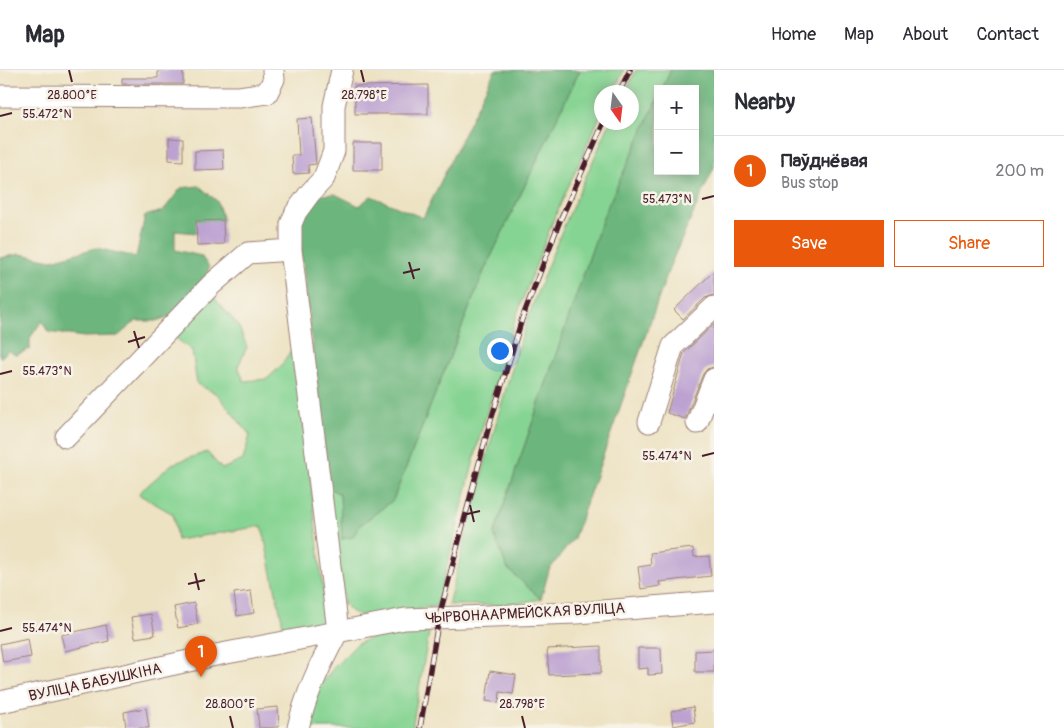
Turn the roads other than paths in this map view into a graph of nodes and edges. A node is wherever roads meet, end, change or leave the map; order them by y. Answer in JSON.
{"nodes":[{"id":1,"x":273,"y":70,"type":"edge"},
{"id":2,"x":342,"y":70,"type":"edge"},
{"id":3,"x":0,"y":96,"type":"edge"},
{"id":4,"x":292,"y":250,"type":"junction"},
{"id":5,"x":714,"y":307,"type":"edge"},
{"id":6,"x":714,"y":379,"type":"edge"},
{"id":7,"x":649,"y":422,"type":"dead end"},
{"id":8,"x":697,"y":423,"type":"dead end"},
{"id":9,"x":66,"y":438,"type":"dead end"},
{"id":10,"x":714,"y":602,"type":"edge"},
{"id":11,"x":338,"y":631,"type":"junction"},
{"id":12,"x":0,"y":702,"type":"edge"},
{"id":13,"x":298,"y":728,"type":"edge"}],
"edges":[{"from":1,"to":3,"type":"street"},
{"from":2,"to":4,"type":"street"},
{"from":4,"to":9,"type":"street"},
{"from":4,"to":11,"type":"street"},
{"from":5,"to":7,"type":"street"},
{"from":6,"to":8,"type":"street"},
{"from":10,"to":11,"type":"street","name":"ЧЫРВОНААРМЕЙСКАЯ ВУЛІЦА"},
{"from":11,"to":12,"type":"street","name":"ВУЛІЦА БАБУШКІНА"},
{"from":11,"to":13,"type":"street"}]}
